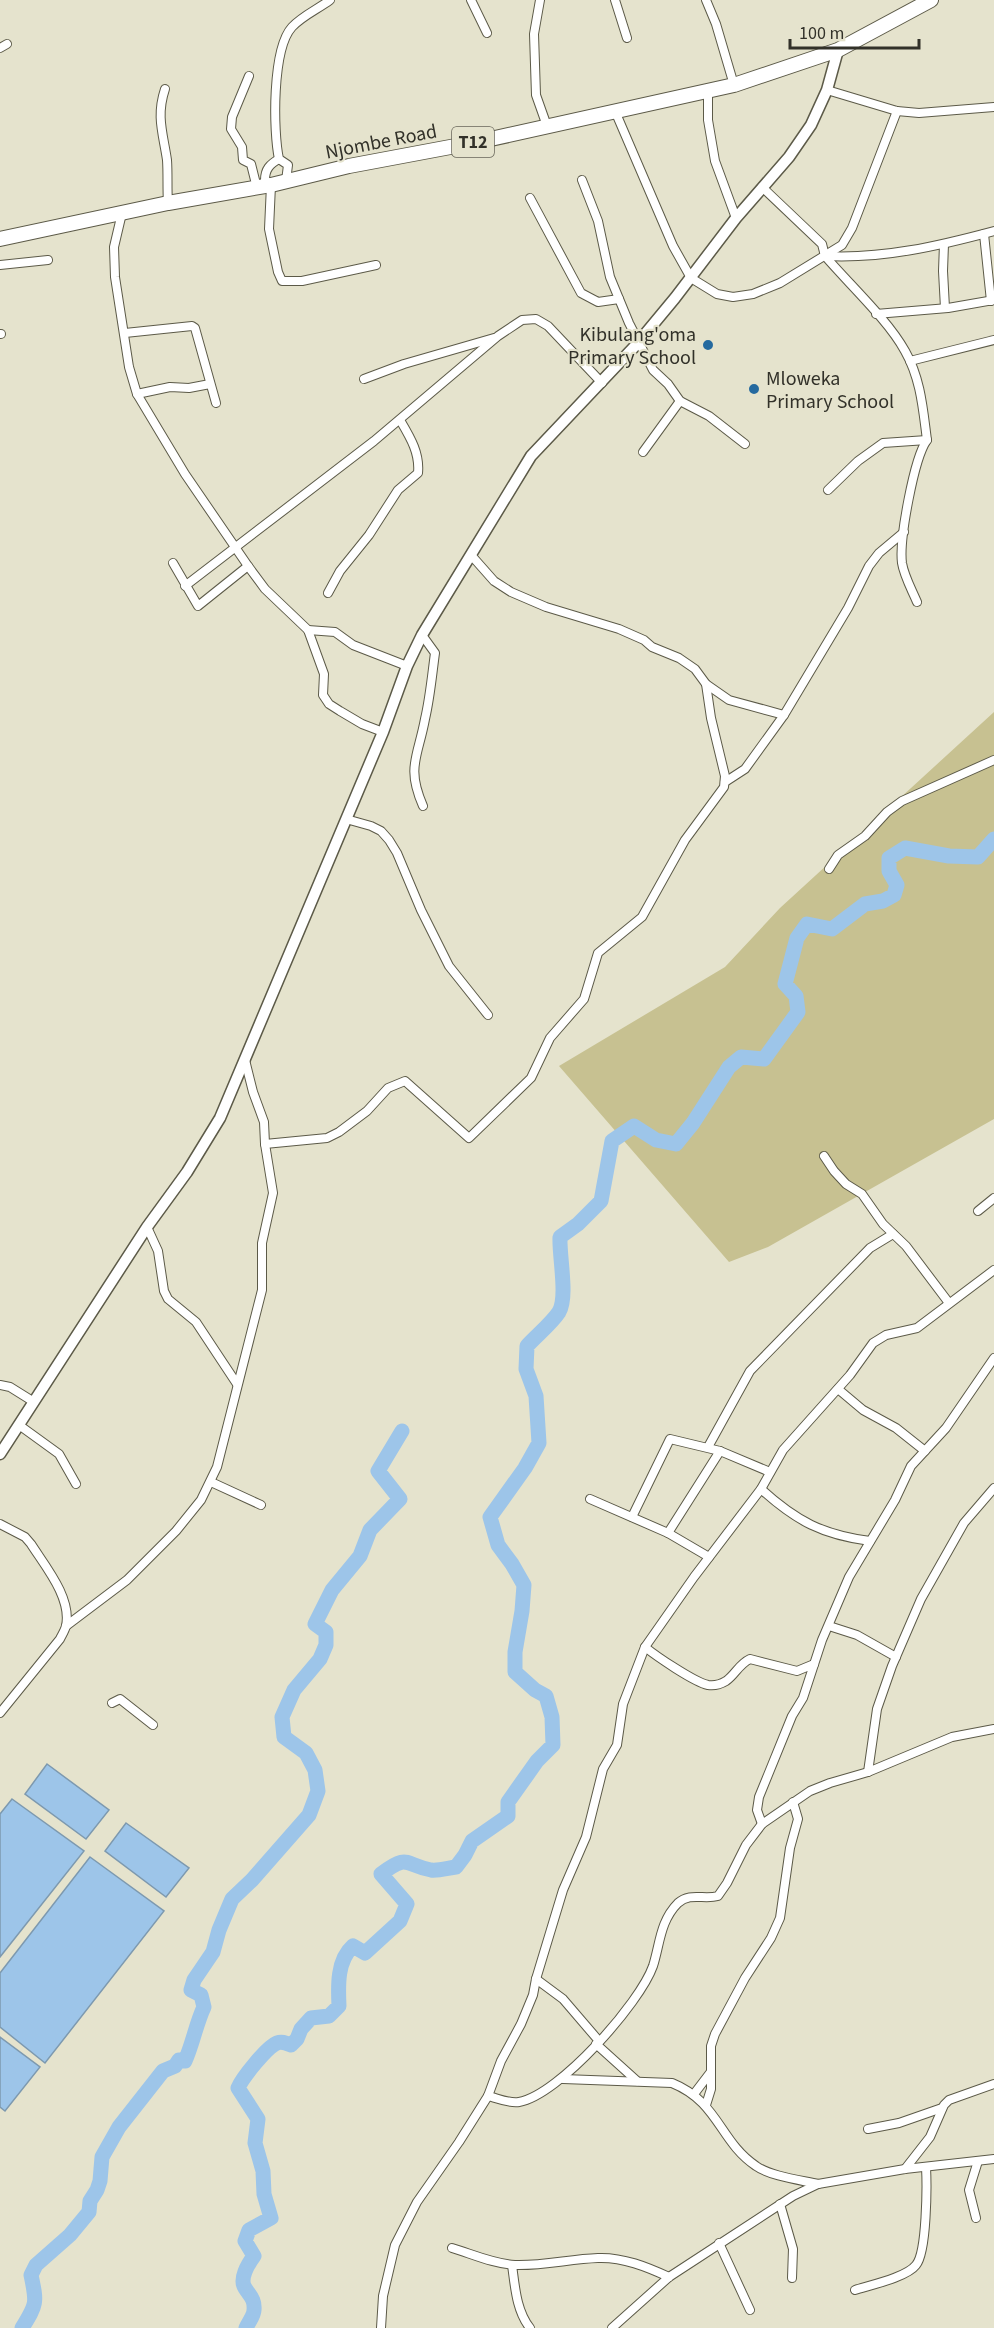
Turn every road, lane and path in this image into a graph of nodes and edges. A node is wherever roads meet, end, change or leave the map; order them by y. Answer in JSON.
{"nodes":[{"id":1,"x":330,"y":0,"type":"edge"},
{"id":2,"x":471,"y":0,"type":"edge"},
{"id":3,"x":540,"y":0,"type":"edge"},
{"id":4,"x":615,"y":0,"type":"edge"},
{"id":5,"x":706,"y":0,"type":"edge"},
{"id":6,"x":932,"y":0,"type":"edge"},
{"id":7,"x":911,"y":6,"type":"edge"},
{"id":8,"x":487,"y":33,"type":"dead end"},
{"id":9,"x":627,"y":38,"type":"dead end"},
{"id":10,"x":838,"y":50,"type":"junction"},
{"id":11,"x":249,"y":76,"type":"dead end"},
{"id":12,"x":734,"y":85,"type":"junction"},
{"id":13,"x":165,"y":89,"type":"dead end"},
{"id":14,"x":827,"y":90,"type":"junction"},
{"id":15,"x":708,"y":92,"type":"junction"},
{"id":16,"x":994,"y":107,"type":"edge"},
{"id":17,"x":615,"y":111,"type":"junction"},
{"id":18,"x":897,"y":111,"type":"junction"},
{"id":19,"x":547,"y":126,"type":"junction"},
{"id":20,"x":279,"y":159,"type":"junction"},
{"id":21,"x":582,"y":180,"type":"dead end"},
{"id":22,"x":286,"y":182,"type":"junction"},
{"id":23,"x":272,"y":185,"type":"junction"},
{"id":24,"x":257,"y":188,"type":"junction"},
{"id":25,"x":762,"y":188,"type":"junction"},
{"id":26,"x":530,"y":198,"type":"dead end"},
{"id":27,"x":168,"y":203,"type":"junction"},
{"id":28,"x":122,"y":212,"type":"junction"},
{"id":29,"x":736,"y":218,"type":"junction"},
{"id":30,"x":994,"y":231,"type":"edge"},
{"id":31,"x":984,"y":234,"type":"junction"},
{"id":32,"x":0,"y":239,"type":"edge"},
{"id":33,"x":944,"y":244,"type":"junction"},
{"id":34,"x":825,"y":256,"type":"junction"},
{"id":35,"x":48,"y":260,"type":"dead end"},
{"id":36,"x":0,"y":265,"type":"edge"},
{"id":37,"x":376,"y":265,"type":"dead end"},
{"id":38,"x":691,"y":278,"type":"junction"},
{"id":39,"x":619,"y":299,"type":"junction"},
{"id":40,"x":992,"y":301,"type":"edge"},
{"id":41,"x":945,"y":308,"type":"junction"},
{"id":42,"x":876,"y":314,"type":"junction"},
{"id":43,"x":125,"y":333,"type":"junction"},
{"id":44,"x":498,"y":336,"type":"junction"},
{"id":45,"x":639,"y":340,"type":"junction"},
{"id":46,"x":994,"y":340,"type":"edge"},
{"id":47,"x":910,"y":361,"type":"junction"},
{"id":48,"x":364,"y":379,"type":"dead end"},
{"id":49,"x":602,"y":383,"type":"junction"},
{"id":50,"x":210,"y":384,"type":"junction"},
{"id":51,"x":137,"y":394,"type":"junction"},
{"id":52,"x":680,"y":401,"type":"junction"},
{"id":53,"x":216,"y":403,"type":"dead end"},
{"id":54,"x":400,"y":420,"type":"junction"},
{"id":55,"x":927,"y":440,"type":"junction"},
{"id":56,"x":745,"y":444,"type":"dead end"},
{"id":57,"x":643,"y":452,"type":"dead end"},
{"id":58,"x":828,"y":490,"type":"dead end"},
{"id":59,"x":904,"y":532,"type":"junction"},
{"id":60,"x":235,"y":548,"type":"junction"},
{"id":61,"x":471,"y":555,"type":"junction"},
{"id":62,"x":173,"y":563,"type":"dead end"},
{"id":63,"x":248,"y":566,"type":"junction"},
{"id":64,"x":185,"y":586,"type":"junction"},
{"id":65,"x":328,"y":593,"type":"dead end"},
{"id":66,"x":917,"y":602,"type":"dead end"},
{"id":67,"x":308,"y":630,"type":"junction"},
{"id":68,"x":423,"y":635,"type":"junction"},
{"id":69,"x":407,"y":666,"type":"junction"},
{"id":70,"x":706,"y":684,"type":"junction"},
{"id":71,"x":784,"y":715,"type":"junction"},
{"id":72,"x":383,"y":732,"type":"junction"},
{"id":73,"x":994,"y":760,"type":"edge"},
{"id":74,"x":725,"y":782,"type":"junction"},
{"id":75,"x":423,"y":806,"type":"dead end"},
{"id":76,"x":346,"y":819,"type":"junction"},
{"id":77,"x":829,"y":869,"type":"dead end"},
{"id":78,"x":488,"y":1015,"type":"dead end"},
{"id":79,"x":245,"y":1059,"type":"junction"},
{"id":80,"x":265,"y":1144,"type":"junction"},
{"id":81,"x":824,"y":1156,"type":"dead end"},
{"id":82,"x":994,"y":1198,"type":"edge"},
{"id":83,"x":978,"y":1212,"type":"dead end"},
{"id":84,"x":147,"y":1227,"type":"junction"},
{"id":85,"x":893,"y":1234,"type":"junction"},
{"id":86,"x":994,"y":1270,"type":"edge"},
{"id":87,"x":949,"y":1303,"type":"junction"},
{"id":88,"x":992,"y":1361,"type":"edge"},
{"id":89,"x":994,"y":1374,"type":"edge"},
{"id":90,"x":237,"y":1384,"type":"junction"},
{"id":91,"x":0,"y":1385,"type":"edge"},
{"id":92,"x":838,"y":1389,"type":"junction"},
{"id":93,"x":34,"y":1402,"type":"junction"},
{"id":94,"x":19,"y":1425,"type":"junction"},
{"id":95,"x":708,"y":1447,"type":"junction"},
{"id":96,"x":720,"y":1451,"type":"junction"},
{"id":97,"x":925,"y":1451,"type":"junction"},
{"id":98,"x":0,"y":1454,"type":"edge"},
{"id":99,"x":770,"y":1472,"type":"junction"},
{"id":100,"x":211,"y":1482,"type":"junction"},
{"id":101,"x":76,"y":1484,"type":"dead end"},
{"id":102,"x":994,"y":1488,"type":"edge"},
{"id":103,"x":761,"y":1489,"type":"junction"},
{"id":104,"x":990,"y":1497,"type":"edge"},
{"id":105,"x":590,"y":1499,"type":"dead end"},
{"id":106,"x":261,"y":1505,"type":"dead end"},
{"id":107,"x":632,"y":1517,"type":"junction"},
{"id":108,"x":0,"y":1524,"type":"edge"},
{"id":109,"x":668,"y":1533,"type":"junction"},
{"id":110,"x":870,"y":1541,"type":"junction"},
{"id":111,"x":709,"y":1557,"type":"junction"},
{"id":112,"x":66,"y":1626,"type":"junction"},
{"id":113,"x":829,"y":1626,"type":"junction"},
{"id":114,"x":645,"y":1647,"type":"junction"},
{"id":115,"x":896,"y":1657,"type":"junction"},
{"id":116,"x":814,"y":1664,"type":"junction"},
{"id":117,"x":112,"y":1703,"type":"dead end"},
{"id":118,"x":0,"y":1713,"type":"edge"},
{"id":119,"x":153,"y":1725,"type":"dead end"},
{"id":120,"x":994,"y":1729,"type":"edge"},
{"id":121,"x":867,"y":1772,"type":"junction"},
{"id":122,"x":793,"y":1802,"type":"junction"},
{"id":123,"x":762,"y":1824,"type":"junction"},
{"id":124,"x":536,"y":1978,"type":"junction"},
{"id":125,"x":598,"y":2043,"type":"junction"},
{"id":126,"x":710,"y":2072,"type":"junction"},
{"id":127,"x":563,"y":2079,"type":"junction"},
{"id":128,"x":637,"y":2081,"type":"junction"},
{"id":129,"x":994,"y":2084,"type":"edge"},
{"id":130,"x":694,"y":2094,"type":"junction"},
{"id":131,"x":488,"y":2096,"type":"junction"},
{"id":132,"x":706,"y":2105,"type":"junction"},
{"id":133,"x":942,"y":2108,"type":"junction"},
{"id":134,"x":868,"y":2129,"type":"dead end"},
{"id":135,"x":994,"y":2159,"type":"edge"},
{"id":136,"x":978,"y":2161,"type":"junction"},
{"id":137,"x":926,"y":2167,"type":"junction"},
{"id":138,"x":905,"y":2169,"type":"junction"},
{"id":139,"x":818,"y":2184,"type":"junction"},
{"id":140,"x":780,"y":2204,"type":"junction"},
{"id":141,"x":976,"y":2218,"type":"dead end"},
{"id":142,"x":719,"y":2243,"type":"junction"},
{"id":143,"x":452,"y":2248,"type":"dead end"},
{"id":144,"x":512,"y":2265,"type":"junction"},
{"id":145,"x":669,"y":2277,"type":"junction"},
{"id":146,"x":792,"y":2278,"type":"dead end"},
{"id":147,"x":855,"y":2290,"type":"dead end"},
{"id":148,"x":750,"y":2310,"type":"dead end"},
{"id":149,"x":381,"y":2328,"type":"edge"},
{"id":150,"x":530,"y":2328,"type":"edge"},
{"id":151,"x":612,"y":2328,"type":"edge"}],
"edges":[{"from":1,"to":20,"type":"street"},
{"from":2,"to":8,"type":"street"},
{"from":3,"to":19,"type":"street"},
{"from":4,"to":9,"type":"street"},
{"from":5,"to":12,"type":"street"},
{"from":6,"to":7,"type":"highway","name":"Njombe Road","number":"T12"},
{"from":7,"to":10,"type":"highway","name":"Njombe Road","number":"T12"},
{"from":10,"to":12,"type":"highway","name":"Njombe Road","number":"T12"},
{"from":10,"to":14,"type":"main road"},
{"from":11,"to":24,"type":"street"},
{"from":12,"to":15,"type":"highway","name":"Njombe Road","number":"T12"},
{"from":13,"to":27,"type":"street"},
{"from":14,"to":18,"type":"street"},
{"from":14,"to":25,"type":"main road"},
{"from":15,"to":17,"type":"highway","name":"Njombe Road","number":"T12"},
{"from":15,"to":29,"type":"street"},
{"from":16,"to":18,"type":"street"},
{"from":17,"to":19,"type":"highway","name":"Njombe Road","number":"T12"},
{"from":17,"to":38,"type":"street"},
{"from":18,"to":34,"type":"street"},
{"from":19,"to":22,"type":"highway","name":"Njombe Road","number":"T12"},
{"from":20,"to":22,"type":"street"},
{"from":20,"to":23,"type":"street"},
{"from":21,"to":39,"type":"street"},
{"from":22,"to":23,"type":"highway","name":"Njombe Road","number":"T12"},
{"from":23,"to":24,"type":"highway","name":"Njombe Road","number":"T12"},
{"from":23,"to":37,"type":"street"},
{"from":24,"to":27,"type":"highway","name":"Njombe Road","number":"T12"},
{"from":25,"to":29,"type":"main road"},
{"from":25,"to":34,"type":"street"},
{"from":26,"to":39,"type":"street"},
{"from":27,"to":28,"type":"highway","name":"Njombe Road","number":"T12"},
{"from":28,"to":32,"type":"highway","name":"Njombe Road","number":"T12"},
{"from":28,"to":43,"type":"street"},
{"from":29,"to":38,"type":"main road"},
{"from":30,"to":31,"type":"street"},
{"from":31,"to":33,"type":"street"},
{"from":31,"to":40,"type":"street"},
{"from":33,"to":34,"type":"street"},
{"from":33,"to":41,"type":"street"},
{"from":34,"to":38,"type":"street"},
{"from":34,"to":42,"type":"street"},
{"from":35,"to":36,"type":"street"},
{"from":38,"to":45,"type":"main road"},
{"from":39,"to":45,"type":"street"},
{"from":40,"to":41,"type":"street"},
{"from":41,"to":42,"type":"street"},
{"from":42,"to":47,"type":"street"},
{"from":43,"to":50,"type":"street"},
{"from":43,"to":51,"type":"street"},
{"from":44,"to":48,"type":"street"},
{"from":44,"to":49,"type":"street"},
{"from":44,"to":54,"type":"street"},
{"from":45,"to":49,"type":"main road"},
{"from":45,"to":52,"type":"street"},
{"from":46,"to":47,"type":"street"},
{"from":47,"to":55,"type":"street"},
{"from":49,"to":61,"type":"main road"},
{"from":50,"to":51,"type":"street"},
{"from":50,"to":53,"type":"street"},
{"from":51,"to":60,"type":"street"},
{"from":52,"to":56,"type":"street"},
{"from":52,"to":57,"type":"street"},
{"from":54,"to":60,"type":"street"},
{"from":54,"to":65,"type":"street"},
{"from":55,"to":58,"type":"street"},
{"from":55,"to":59,"type":"street"},
{"from":59,"to":66,"type":"street"},
{"from":59,"to":71,"type":"street"},
{"from":60,"to":63,"type":"street"},
{"from":60,"to":64,"type":"street"},
{"from":61,"to":68,"type":"main road"},
{"from":61,"to":70,"type":"street"},
{"from":62,"to":64,"type":"street"},
{"from":63,"to":64,"type":"street"},
{"from":63,"to":67,"type":"street"},
{"from":67,"to":69,"type":"street"},
{"from":67,"to":72,"type":"street"},
{"from":68,"to":69,"type":"main road"},
{"from":68,"to":75,"type":"street"},
{"from":69,"to":72,"type":"main road"},
{"from":70,"to":71,"type":"street"},
{"from":70,"to":74,"type":"street"},
{"from":71,"to":74,"type":"street"},
{"from":72,"to":76,"type":"main road"},
{"from":73,"to":77,"type":"street"},
{"from":74,"to":80,"type":"street"},
{"from":76,"to":78,"type":"street"},
{"from":76,"to":79,"type":"main road"},
{"from":79,"to":80,"type":"street"},
{"from":79,"to":84,"type":"main road"},
{"from":80,"to":90,"type":"street"},
{"from":81,"to":85,"type":"street"},
{"from":82,"to":83,"type":"street"},
{"from":84,"to":90,"type":"street"},
{"from":84,"to":93,"type":"main road"},
{"from":85,"to":87,"type":"street"},
{"from":85,"to":95,"type":"street"},
{"from":86,"to":87,"type":"street"},
{"from":87,"to":92,"type":"street"},
{"from":88,"to":89,"type":"street"},
{"from":88,"to":97,"type":"street"},
{"from":90,"to":100,"type":"street"},
{"from":91,"to":93,"type":"street"},
{"from":92,"to":97,"type":"street"},
{"from":92,"to":99,"type":"street"},
{"from":93,"to":94,"type":"main road"},
{"from":94,"to":98,"type":"main road"},
{"from":94,"to":101,"type":"street"},
{"from":95,"to":96,"type":"street"},
{"from":95,"to":107,"type":"street"},
{"from":96,"to":99,"type":"street"},
{"from":96,"to":109,"type":"street"},
{"from":97,"to":110,"type":"street"},
{"from":99,"to":103,"type":"street"},
{"from":100,"to":106,"type":"street"},
{"from":100,"to":112,"type":"street"},
{"from":102,"to":104,"type":"street"},
{"from":103,"to":110,"type":"street"},
{"from":103,"to":111,"type":"street"},
{"from":104,"to":115,"type":"street"},
{"from":105,"to":107,"type":"street"},
{"from":107,"to":109,"type":"street"},
{"from":108,"to":112,"type":"street"},
{"from":109,"to":111,"type":"street"},
{"from":110,"to":113,"type":"street"},
{"from":111,"to":114,"type":"street"},
{"from":112,"to":118,"type":"street"},
{"from":113,"to":115,"type":"street"},
{"from":113,"to":116,"type":"street"},
{"from":114,"to":116,"type":"street"},
{"from":114,"to":124,"type":"street"},
{"from":115,"to":121,"type":"street"},
{"from":116,"to":123,"type":"street"},
{"from":117,"to":119,"type":"street"},
{"from":120,"to":121,"type":"street"},
{"from":121,"to":122,"type":"street"},
{"from":122,"to":123,"type":"street"},
{"from":122,"to":126,"type":"street"},
{"from":123,"to":125,"type":"street"},
{"from":124,"to":125,"type":"street"},
{"from":124,"to":131,"type":"street"},
{"from":125,"to":127,"type":"street"},
{"from":125,"to":128,"type":"street"},
{"from":126,"to":130,"type":"street"},
{"from":126,"to":132,"type":"street"},
{"from":127,"to":128,"type":"street"},
{"from":127,"to":131,"type":"street"},
{"from":128,"to":130,"type":"street"},
{"from":129,"to":133,"type":"street"},
{"from":130,"to":132,"type":"street"},
{"from":131,"to":149,"type":"street"},
{"from":132,"to":139,"type":"street"},
{"from":133,"to":134,"type":"street"},
{"from":133,"to":138,"type":"street"},
{"from":135,"to":136,"type":"street"},
{"from":136,"to":137,"type":"street"},
{"from":136,"to":141,"type":"street"},
{"from":137,"to":138,"type":"street"},
{"from":137,"to":147,"type":"street"},
{"from":138,"to":139,"type":"street"},
{"from":139,"to":140,"type":"street"},
{"from":140,"to":142,"type":"street"},
{"from":140,"to":146,"type":"street"},
{"from":142,"to":145,"type":"street"},
{"from":142,"to":148,"type":"street"},
{"from":143,"to":144,"type":"street"},
{"from":144,"to":145,"type":"street"},
{"from":144,"to":150,"type":"street"},
{"from":145,"to":151,"type":"street"}]}
